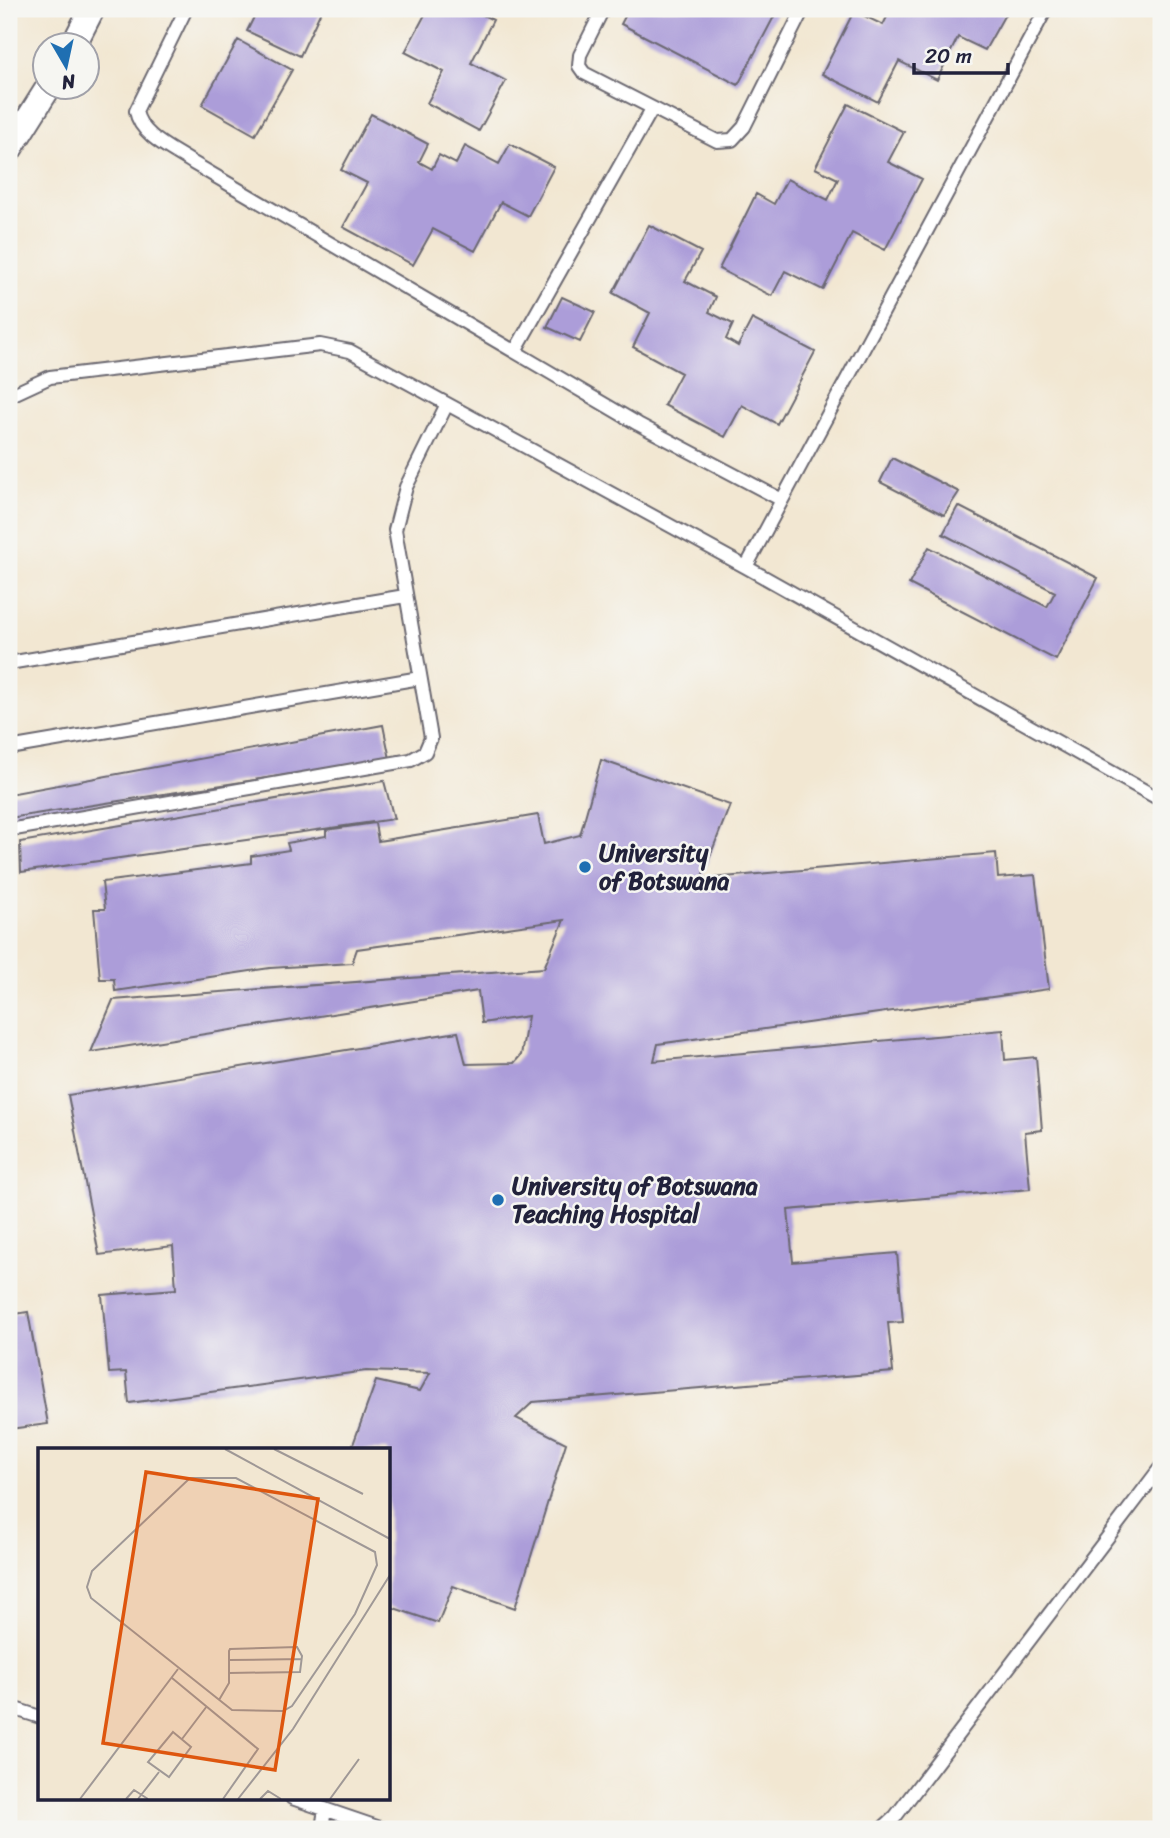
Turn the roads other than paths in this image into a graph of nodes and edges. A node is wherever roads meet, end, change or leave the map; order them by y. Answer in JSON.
{"nodes":[{"id":1,"x":92,"y":9,"type":"edge"},
{"id":2,"x":186,"y":9,"type":"edge"},
{"id":3,"x":603,"y":9,"type":"edge"},
{"id":4,"x":803,"y":9,"type":"edge"},
{"id":5,"x":1046,"y":9,"type":"edge"},
{"id":6,"x":80,"y":32,"type":"edge"},
{"id":7,"x":39,"y":102,"type":"edge"},
{"id":8,"x":652,"y":109,"type":"junction"},
{"id":9,"x":9,"y":150,"type":"edge"},
{"id":10,"x":515,"y":351,"type":"junction"},
{"id":11,"x":9,"y":396,"type":"edge"},
{"id":12,"x":447,"y":404,"type":"junction"},
{"id":13,"x":782,"y":499,"type":"junction"},
{"id":14,"x":746,"y":567,"type":"junction"},
{"id":15,"x":405,"y":596,"type":"junction"},
{"id":16,"x":9,"y":663,"type":"edge"},
{"id":17,"x":420,"y":678,"type":"junction"},
{"id":18,"x":9,"y":748,"type":"edge"},
{"id":19,"x":1161,"y":800,"type":"edge"},
{"id":20,"x":9,"y":831,"type":"edge"},
{"id":21,"x":1161,"y":1467,"type":"edge"},
{"id":22,"x":9,"y":1707,"type":"edge"},
{"id":23,"x":38,"y":1716,"type":"edge"},
{"id":24,"x":298,"y":1800,"type":"edge"},
{"id":25,"x":325,"y":1809,"type":"junction"},
{"id":26,"x":322,"y":1829,"type":"edge"},
{"id":27,"x":383,"y":1829,"type":"edge"},
{"id":28,"x":882,"y":1829,"type":"edge"}],
"edges":[{"from":1,"to":6,"type":"street"},
{"from":2,"to":10,"type":"lane"},
{"from":3,"to":8,"type":"lane"},
{"from":4,"to":8,"type":"lane"},
{"from":5,"to":13,"type":"lane"},
{"from":7,"to":9,"type":"street"},
{"from":8,"to":10,"type":"lane"},
{"from":10,"to":13,"type":"lane"},
{"from":11,"to":12,"type":"lane"},
{"from":12,"to":14,"type":"lane"},
{"from":12,"to":15,"type":"lane"},
{"from":13,"to":14,"type":"lane"},
{"from":14,"to":19,"type":"lane"},
{"from":15,"to":16,"type":"lane"},
{"from":15,"to":17,"type":"lane"},
{"from":17,"to":18,"type":"lane"},
{"from":17,"to":20,"type":"lane"},
{"from":21,"to":28,"type":"lane"},
{"from":22,"to":23,"type":"lane"},
{"from":24,"to":25,"type":"lane"},
{"from":25,"to":26,"type":"lane"},
{"from":25,"to":27,"type":"lane"}]}
